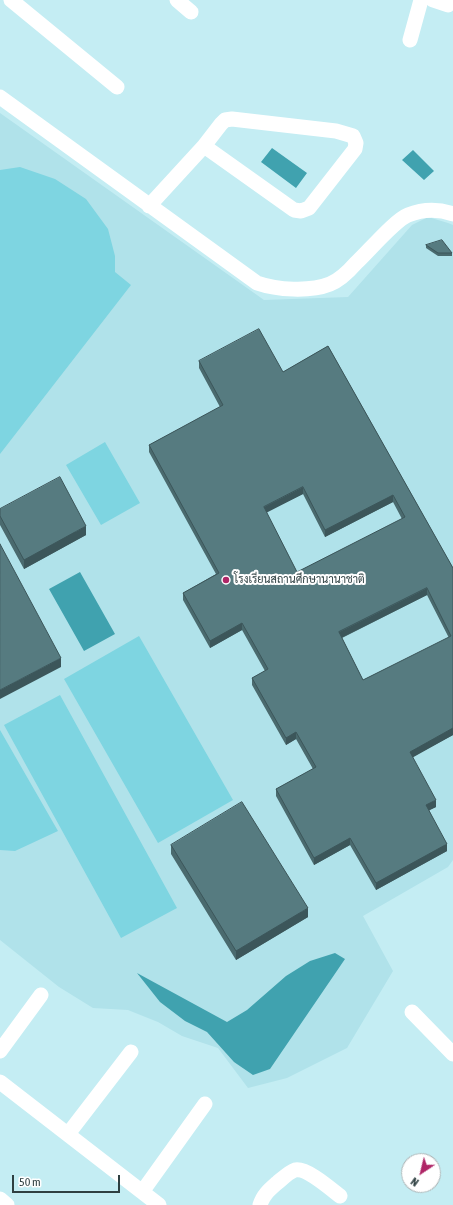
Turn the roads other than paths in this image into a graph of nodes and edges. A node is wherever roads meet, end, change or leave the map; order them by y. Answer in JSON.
{"nodes":[{"id":1,"x":11,"y":0,"type":"edge"},
{"id":2,"x":177,"y":0,"type":"edge"},
{"id":3,"x":421,"y":0,"type":"edge"},
{"id":4,"x":433,"y":0,"type":"edge"},
{"id":5,"x":448,"y":5,"type":"dead end"},
{"id":6,"x":192,"y":12,"type":"dead end"},
{"id":7,"x":410,"y":40,"type":"dead end"},
{"id":8,"x":117,"y":86,"type":"dead end"},
{"id":9,"x":0,"y":97,"type":"edge"},
{"id":10,"x":204,"y":146,"type":"junction"},
{"id":11,"x":149,"y":206,"type":"junction"},
{"id":12,"x":453,"y":214,"type":"edge"},
{"id":13,"x":41,"y":995,"type":"dead end"},
{"id":14,"x":412,"y":1012,"type":"dead end"},
{"id":15,"x":0,"y":1050,"type":"edge"},
{"id":16,"x":131,"y":1052,"type":"dead end"},
{"id":17,"x":453,"y":1054,"type":"edge"},
{"id":18,"x":0,"y":1082,"type":"edge"},
{"id":19,"x":205,"y":1104,"type":"dead end"},
{"id":20,"x":68,"y":1134,"type":"junction"},
{"id":21,"x":142,"y":1192,"type":"junction"},
{"id":22,"x":340,"y":1196,"type":"dead end"},
{"id":23,"x":0,"y":1199,"type":"edge"},
{"id":24,"x":8,"y":1205,"type":"edge"},
{"id":25,"x":159,"y":1205,"type":"edge"},
{"id":26,"x":260,"y":1205,"type":"edge"}],
"edges":[{"from":1,"to":8,"type":"street"},
{"from":2,"to":6,"type":"street"},
{"from":3,"to":7,"type":"street"},
{"from":4,"to":5,"type":"street"},
{"from":9,"to":11,"type":"street"},
{"from":10,"to":10,"type":"street"},
{"from":10,"to":11,"type":"street"},
{"from":11,"to":12,"type":"street"},
{"from":13,"to":15,"type":"street"},
{"from":14,"to":17,"type":"street"},
{"from":16,"to":20,"type":"street"},
{"from":18,"to":20,"type":"street"},
{"from":19,"to":21,"type":"street"},
{"from":20,"to":21,"type":"street"},
{"from":21,"to":25,"type":"street"},
{"from":22,"to":26,"type":"street"},
{"from":23,"to":24,"type":"street"}]}
